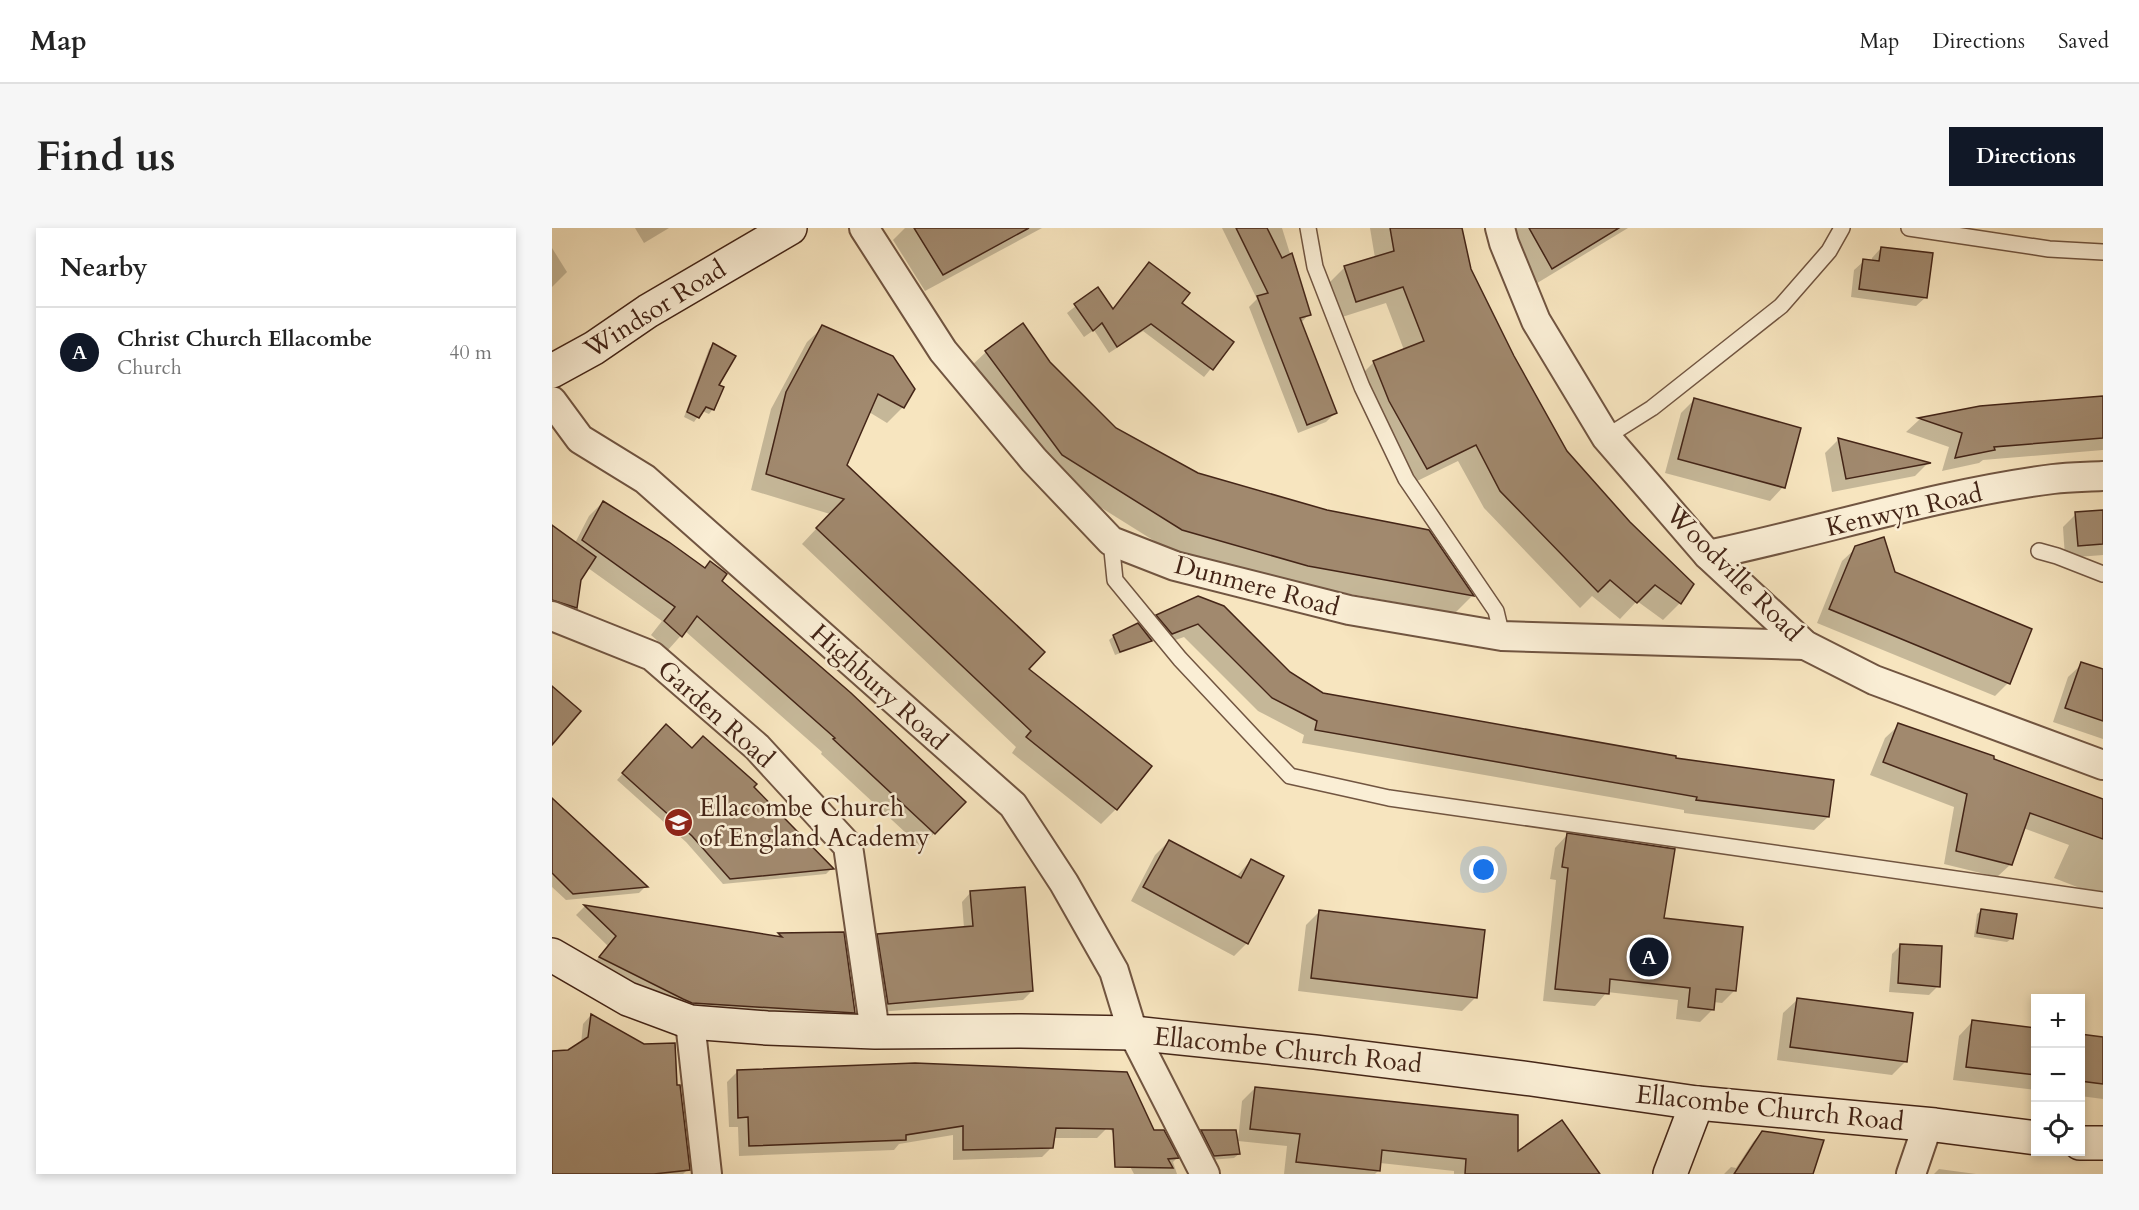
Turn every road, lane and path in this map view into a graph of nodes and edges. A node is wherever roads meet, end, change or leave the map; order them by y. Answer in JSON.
{"nodes":[{"id":1,"x":789,"y":228,"type":"edge"},
{"id":2,"x":864,"y":228,"type":"edge"},
{"id":3,"x":1308,"y":228,"type":"edge"},
{"id":4,"x":1500,"y":228,"type":"edge"},
{"id":5,"x":1842,"y":228,"type":"edge"},
{"id":6,"x":1909,"y":228,"type":"edge"},
{"id":7,"x":2103,"y":252,"type":"edge"},
{"id":8,"x":552,"y":371,"type":"edge"},
{"id":9,"x":552,"y":401,"type":"edge"},
{"id":10,"x":1606,"y":437,"type":"junction"},
{"id":11,"x":2103,"y":477,"type":"edge"},
{"id":12,"x":1111,"y":541,"type":"junction"},
{"id":13,"x":2039,"y":551,"type":"dead end"},
{"id":14,"x":1708,"y":555,"type":"junction"},
{"id":15,"x":2103,"y":574,"type":"edge"},
{"id":16,"x":552,"y":616,"type":"edge"},
{"id":17,"x":1502,"y":636,"type":"junction"},
{"id":18,"x":1805,"y":645,"type":"junction"},
{"id":19,"x":2103,"y":765,"type":"edge"},
{"id":20,"x":2103,"y":900,"type":"edge"},
{"id":21,"x":552,"y":956,"type":"edge"},
{"id":22,"x":690,"y":1022,"type":"junction"},
{"id":23,"x":874,"y":1032,"type":"junction"},
{"id":24,"x":1133,"y":1033,"type":"junction"},
{"id":25,"x":1697,"y":1103,"type":"junction"},
{"id":26,"x":1928,"y":1125,"type":"junction"},
{"id":27,"x":2031,"y":1137,"type":"edge"},
{"id":28,"x":2085,"y":1143,"type":"edge"},
{"id":29,"x":2103,"y":1143,"type":"edge"},
{"id":30,"x":707,"y":1174,"type":"edge"},
{"id":31,"x":1205,"y":1174,"type":"edge"},
{"id":32,"x":1670,"y":1174,"type":"edge"},
{"id":33,"x":1911,"y":1174,"type":"edge"}],
"edges":[{"from":1,"to":8,"type":"street","name":"Windsor Road"},
{"from":2,"to":12,"type":"street","name":"Dunmere Road"},
{"from":3,"to":17,"type":"lane"},
{"from":4,"to":10,"type":"street","name":"Woodville Road"},
{"from":5,"to":10,"type":"lane"},
{"from":6,"to":7,"type":"lane"},
{"from":9,"to":24,"type":"street","name":"Highbury Road"},
{"from":10,"to":14,"type":"street","name":"Woodville Road"},
{"from":11,"to":14,"type":"street","name":"Kenwyn Road"},
{"from":12,"to":17,"type":"street","name":"Dunmere Road"},
{"from":12,"to":20,"type":"lane"},
{"from":13,"to":15,"type":"lane"},
{"from":14,"to":18,"type":"street","name":"Woodville Road"},
{"from":16,"to":23,"type":"street","name":"Garden Road"},
{"from":17,"to":18,"type":"street","name":"Dunmere Road"},
{"from":18,"to":19,"type":"street","name":"Woodville Road"},
{"from":21,"to":22,"type":"street","name":"Ellacombe Church Road"},
{"from":22,"to":23,"type":"street","name":"Ellacombe Church Road"},
{"from":22,"to":30,"type":"street"},
{"from":23,"to":24,"type":"street","name":"Ellacombe Church Road"},
{"from":24,"to":25,"type":"street","name":"Ellacombe Church Road"},
{"from":24,"to":31,"type":"street","name":"Highbury Road"},
{"from":25,"to":26,"type":"street","name":"Ellacombe Church Road"},
{"from":25,"to":32,"type":"street"},
{"from":26,"to":27,"type":"street","name":"Ellacombe Church Road"},
{"from":26,"to":33,"type":"street"},
{"from":28,"to":29,"type":"street"}]}
